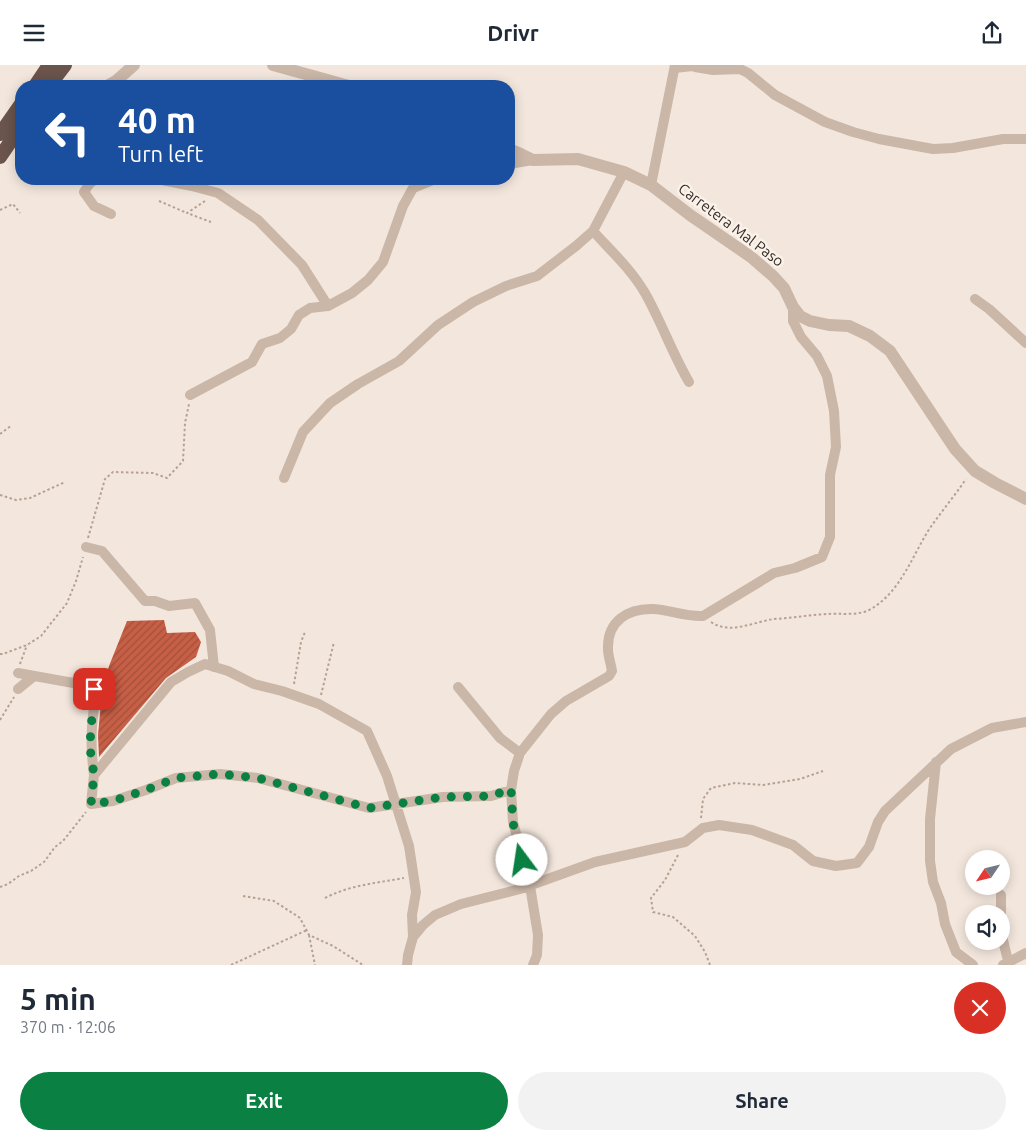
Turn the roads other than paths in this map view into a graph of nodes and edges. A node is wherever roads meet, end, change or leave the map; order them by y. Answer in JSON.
{"nodes":[{"id":1,"x":48,"y":65,"type":"edge"},
{"id":2,"x":65,"y":65,"type":"edge"},
{"id":3,"x":134,"y":65,"type":"edge"},
{"id":4,"x":273,"y":65,"type":"edge"},
{"id":5,"x":699,"y":66,"type":"edge"},
{"id":6,"x":675,"y":67,"type":"edge"},
{"id":7,"x":38,"y":80,"type":"edge"},
{"id":8,"x":54,"y":80,"type":"edge"},
{"id":9,"x":117,"y":80,"type":"edge"},
{"id":10,"x":328,"y":80,"type":"edge"},
{"id":11,"x":15,"y":113,"type":"edge"},
{"id":12,"x":0,"y":134,"type":"edge"},
{"id":13,"x":15,"y":134,"type":"edge"},
{"id":14,"x":1026,"y":139,"type":"edge"},
{"id":15,"x":515,"y":152,"type":"edge"},
{"id":16,"x":0,"y":157,"type":"edge"},
{"id":17,"x":533,"y":160,"type":"junction"},
{"id":18,"x":515,"y":163,"type":"edge"},
{"id":19,"x":624,"y":172,"type":"junction"},
{"id":20,"x":89,"y":185,"type":"edge"},
{"id":21,"x":187,"y":185,"type":"edge"},
{"id":22,"x":419,"y":185,"type":"edge"},
{"id":23,"x":651,"y":185,"type":"junction"},
{"id":24,"x":111,"y":214,"type":"dead end"},
{"id":25,"x":593,"y":231,"type":"junction"},
{"id":26,"x":975,"y":299,"type":"dead end"},
{"id":27,"x":328,"y":306,"type":"junction"},
{"id":28,"x":793,"y":307,"type":"junction"},
{"id":29,"x":1026,"y":343,"type":"edge"},
{"id":30,"x":689,"y":382,"type":"dead end"},
{"id":31,"x":190,"y":395,"type":"road end"},
{"id":32,"x":284,"y":477,"type":"dead end"},
{"id":33,"x":1026,"y":499,"type":"edge"},
{"id":34,"x":86,"y":547,"type":"road end"},
{"id":35,"x":214,"y":667,"type":"junction"},
{"id":36,"x":18,"y":673,"type":"dead end"},
{"id":37,"x":34,"y":676,"type":"junction"},
{"id":38,"x":458,"y":687,"type":"dead end"},
{"id":39,"x":18,"y":689,"type":"dead end"},
{"id":40,"x":1026,"y":722,"type":"edge"},
{"id":41,"x":520,"y":753,"type":"junction"},
{"id":42,"x":936,"y":762,"type":"junction"},
{"id":43,"x":94,"y":775,"type":"junction"},
{"id":44,"x":511,"y":789,"type":"junction"},
{"id":45,"x":395,"y":803,"type":"junction"},
{"id":46,"x":530,"y":886,"type":"junction"},
{"id":47,"x":1001,"y":895,"type":"dead end"},
{"id":48,"x":1001,"y":905,"type":"edge"},
{"id":49,"x":414,"y":937,"type":"junction"},
{"id":50,"x":1004,"y":950,"type":"edge"},
{"id":51,"x":1026,"y":953,"type":"edge"},
{"id":52,"x":1006,"y":964,"type":"edge"},
{"id":53,"x":407,"y":965,"type":"edge"},
{"id":54,"x":533,"y":965,"type":"edge"},
{"id":55,"x":973,"y":965,"type":"edge"}],
"edges":[{"from":1,"to":7,"type":"highway"},
{"from":2,"to":8,"type":"highway"},
{"from":3,"to":9,"type":"street"},
{"from":4,"to":10,"type":"street"},
{"from":5,"to":6,"type":"street"},
{"from":5,"to":14,"type":"street"},
{"from":6,"to":23,"type":"street"},
{"from":11,"to":12,"type":"highway"},
{"from":13,"to":16,"type":"highway"},
{"from":15,"to":17,"type":"street","name":"Carretera Mal Paso"},
{"from":17,"to":18,"type":"street"},
{"from":17,"to":19,"type":"street","name":"Carretera Mal Paso"},
{"from":19,"to":23,"type":"street","name":"Carretera Mal Paso"},
{"from":19,"to":25,"type":"street"},
{"from":20,"to":24,"type":"street"},
{"from":21,"to":27,"type":"street"},
{"from":22,"to":27,"type":"street"},
{"from":23,"to":28,"type":"street","name":"Carretera Mal Paso"},
{"from":25,"to":30,"type":"street"},
{"from":25,"to":32,"type":"street"},
{"from":26,"to":29,"type":"street"},
{"from":27,"to":31,"type":"street"},
{"from":28,"to":33,"type":"street","name":"Carretera Mal Paso"},
{"from":28,"to":41,"type":"street"},
{"from":34,"to":35,"type":"street"},
{"from":35,"to":43,"type":"street"},
{"from":35,"to":45,"type":"street"},
{"from":36,"to":37,"type":"street"},
{"from":37,"to":39,"type":"street"},
{"from":37,"to":43,"type":"street"},
{"from":38,"to":41,"type":"street"},
{"from":40,"to":42,"type":"street"},
{"from":41,"to":44,"type":"street"},
{"from":42,"to":46,"type":"street"},
{"from":42,"to":55,"type":"street"},
{"from":43,"to":45,"type":"street"},
{"from":44,"to":45,"type":"street"},
{"from":44,"to":46,"type":"street"},
{"from":45,"to":49,"type":"street"},
{"from":46,"to":49,"type":"street"},
{"from":46,"to":54,"type":"street"},
{"from":47,"to":48,"type":"street"},
{"from":49,"to":53,"type":"street"},
{"from":50,"to":52,"type":"street"},
{"from":51,"to":52,"type":"street"}]}
